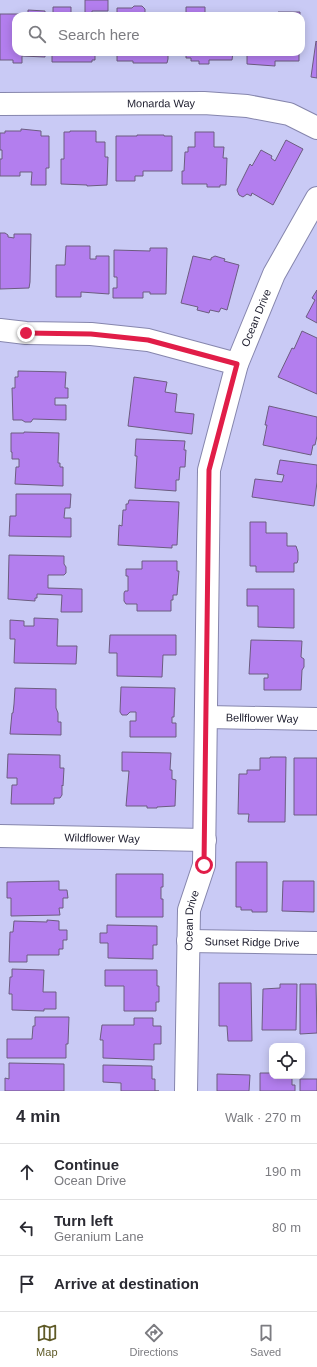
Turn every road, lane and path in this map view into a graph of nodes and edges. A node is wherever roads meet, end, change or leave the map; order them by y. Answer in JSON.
{"nodes":[{"id":1,"x":0,"y":104,"type":"edge"},
{"id":2,"x":317,"y":128,"type":"edge"},
{"id":3,"x":317,"y":198,"type":"edge"},
{"id":4,"x":0,"y":330,"type":"edge"},
{"id":5,"x":237,"y":364,"type":"junction"},
{"id":6,"x":207,"y":717,"type":"junction"},
{"id":7,"x":317,"y":719,"type":"edge"},
{"id":8,"x":0,"y":836,"type":"edge"},
{"id":9,"x":205,"y":840,"type":"junction"},
{"id":10,"x":188,"y":941,"type":"junction"},
{"id":11,"x":317,"y":943,"type":"edge"},
{"id":12,"x":186,"y":1091,"type":"edge"}],
"edges":[{"from":1,"to":2,"type":"street","name":"Monarda Way"},
{"from":3,"to":5,"type":"street","name":"Ocean Drive"},
{"from":4,"to":5,"type":"street"},
{"from":5,"to":6,"type":"street","name":"Ocean Drive"},
{"from":6,"to":7,"type":"street","name":"Bellflower Way"},
{"from":6,"to":9,"type":"street","name":"Ocean Drive"},
{"from":8,"to":9,"type":"street","name":"Wildflower Way"},
{"from":9,"to":10,"type":"street","name":"Ocean Drive"},
{"from":10,"to":11,"type":"street","name":"Sunset Ridge Drive"},
{"from":10,"to":12,"type":"street","name":"Ocean Drive"}]}
